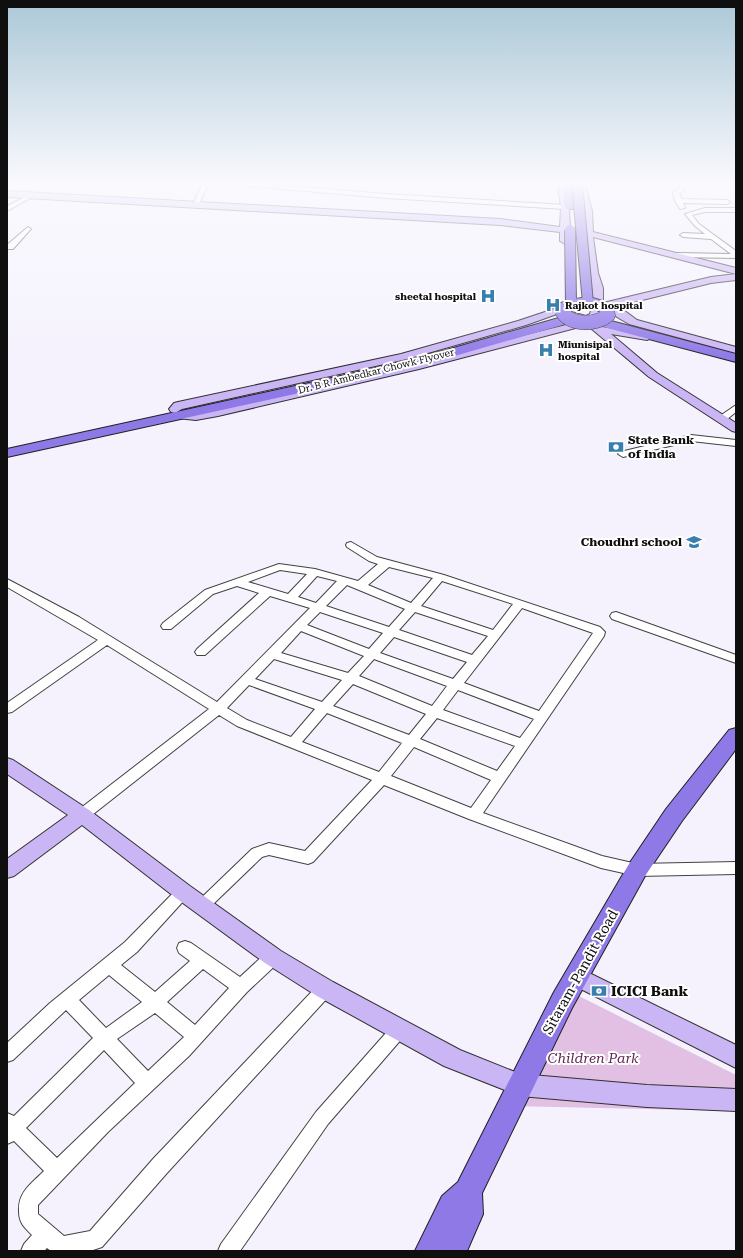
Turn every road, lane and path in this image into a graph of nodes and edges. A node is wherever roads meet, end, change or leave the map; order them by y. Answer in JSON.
{"nodes":[{"id":1,"x":14,"y":243,"type":"edge"},
{"id":2,"x":566,"y":243,"type":"edge"},
{"id":3,"x":570,"y":243,"type":"edge"},
{"id":4,"x":584,"y":243,"type":"edge"},
{"id":5,"x":589,"y":243,"type":"edge"},
{"id":6,"x":615,"y":243,"type":"edge"},
{"id":7,"x":619,"y":243,"type":"edge"},
{"id":8,"x":720,"y":243,"type":"edge"},
{"id":9,"x":10,"y":247,"type":"dead end"},
{"id":10,"x":677,"y":255,"type":"junction"},
{"id":11,"x":736,"y":255,"type":"edge"},
{"id":12,"x":736,"y":271,"type":"edge"},
{"id":13,"x":736,"y":276,"type":"edge"},
{"id":14,"x":571,"y":304,"type":"junction"},
{"id":15,"x":591,"y":305,"type":"junction"},
{"id":16,"x":610,"y":305,"type":"junction"},
{"id":17,"x":562,"y":312,"type":"junction"},
{"id":18,"x":597,"y":322,"type":"junction"},
{"id":19,"x":736,"y":351,"type":"edge"},
{"id":20,"x":736,"y":359,"type":"edge"},
{"id":21,"x":736,"y":408,"type":"edge"},
{"id":22,"x":180,"y":412,"type":"junction"},
{"id":23,"x":723,"y":418,"type":"junction"},
{"id":24,"x":736,"y":428,"type":"edge"},
{"id":25,"x":736,"y":442,"type":"edge"},
{"id":26,"x":7,"y":445,"type":"edge"},
{"id":27,"x":7,"y":453,"type":"edge"},
{"id":28,"x":623,"y":454,"type":"dead end"},
{"id":29,"x":351,"y":545,"type":"dead end"},
{"id":30,"x":386,"y":563,"type":"junction"},
{"id":31,"x":315,"y":572,"type":"junction"},
{"id":32,"x":440,"y":577,"type":"junction"},
{"id":33,"x":345,"y":580,"type":"junction"},
{"id":34,"x":7,"y":582,"type":"edge"},
{"id":35,"x":237,"y":582,"type":"junction"},
{"id":36,"x":360,"y":586,"type":"junction"},
{"id":37,"x":267,"y":592,"type":"junction"},
{"id":38,"x":290,"y":599,"type":"junction"},
{"id":39,"x":520,"y":603,"type":"junction"},
{"id":40,"x":318,"y":607,"type":"junction"},
{"id":41,"x":414,"y":608,"type":"junction"},
{"id":42,"x":616,"y":616,"type":"dead end"},
{"id":43,"x":167,"y":626,"type":"dead end"},
{"id":44,"x":299,"y":626,"type":"junction"},
{"id":45,"x":392,"y":632,"type":"junction"},
{"id":46,"x":494,"y":634,"type":"junction"},
{"id":47,"x":107,"y":639,"type":"junction"},
{"id":48,"x":201,"y":652,"type":"dead end"},
{"id":49,"x":272,"y":654,"type":"junction"},
{"id":50,"x":371,"y":655,"type":"junction"},
{"id":51,"x":736,"y":659,"type":"edge"},
{"id":52,"x":474,"y":660,"type":"junction"},
{"id":53,"x":351,"y":678,"type":"junction"},
{"id":54,"x":246,"y":680,"type":"junction"},
{"id":55,"x":456,"y":684,"type":"junction"},
{"id":56,"x":325,"y":707,"type":"junction"},
{"id":57,"x":219,"y":708,"type":"junction"},
{"id":58,"x":7,"y":709,"type":"edge"},
{"id":59,"x":434,"y":712,"type":"junction"},
{"id":60,"x":543,"y":717,"type":"junction"},
{"id":61,"x":412,"y":740,"type":"junction"},
{"id":62,"x":734,"y":740,"type":"edge"},
{"id":63,"x":293,"y":743,"type":"junction"},
{"id":64,"x":524,"y":744,"type":"junction"},
{"id":65,"x":7,"y":765,"type":"edge"},
{"id":66,"x":382,"y":778,"type":"junction"},
{"id":67,"x":500,"y":778,"type":"junction"},
{"id":68,"x":82,"y":815,"type":"junction"},
{"id":69,"x":474,"y":815,"type":"junction"},
{"id":70,"x":736,"y":868,"type":"edge"},
{"id":71,"x":7,"y":870,"type":"edge"},
{"id":72,"x":637,"y":870,"type":"junction"},
{"id":73,"x":183,"y":892,"type":"junction"},
{"id":74,"x":202,"y":906,"type":"junction"},
{"id":75,"x":185,"y":948,"type":"dead end"},
{"id":76,"x":273,"y":956,"type":"junction"},
{"id":77,"x":202,"y":960,"type":"junction"},
{"id":78,"x":109,"y":965,"type":"junction"},
{"id":79,"x":577,"y":976,"type":"junction"},
{"id":80,"x":241,"y":987,"type":"junction"},
{"id":81,"x":325,"y":989,"type":"junction"},
{"id":82,"x":67,"y":999,"type":"junction"},
{"id":83,"x":155,"y":1002,"type":"junction"},
{"id":84,"x":399,"y":1030,"type":"junction"},
{"id":85,"x":196,"y":1036,"type":"junction"},
{"id":86,"x":106,"y":1038,"type":"junction"},
{"id":87,"x":7,"y":1054,"type":"edge"},
{"id":88,"x":736,"y":1057,"type":"edge"},
{"id":89,"x":148,"y":1084,"type":"junction"},
{"id":90,"x":520,"y":1085,"type":"junction"},
{"id":91,"x":736,"y":1100,"type":"edge"},
{"id":92,"x":9,"y":1129,"type":"edge"},
{"id":93,"x":57,"y":1171,"type":"junction"},
{"id":94,"x":468,"y":1192,"type":"junction"},
{"id":95,"x":46,"y":1233,"type":"junction"},
{"id":96,"x":31,"y":1251,"type":"edge"},
{"id":97,"x":228,"y":1251,"type":"edge"},
{"id":98,"x":430,"y":1251,"type":"edge"},
{"id":99,"x":452,"y":1251,"type":"edge"}],
"edges":[{"from":1,"to":9,"type":"street"},
{"from":2,"to":17,"type":"street"},
{"from":3,"to":14,"type":"main road","bridge":true},
{"from":4,"to":15,"type":"main road","bridge":true},
{"from":5,"to":15,"type":"street"},
{"from":6,"to":13,"type":"street"},
{"from":7,"to":10,"type":"street"},
{"from":8,"to":11,"type":"street"},
{"from":10,"to":11,"type":"street"},
{"from":10,"to":12,"type":"street"},
{"from":13,"to":16,"type":"street"},
{"from":14,"to":15,"type":"main road","bridge":true},
{"from":14,"to":17,"type":"main road","name":"Dr. B R Ambedkar Chowk Flyover","bridge":true},
{"from":15,"to":16,"type":"street"},
{"from":15,"to":17,"type":"street"},
{"from":15,"to":18,"type":"street"},
{"from":15,"to":18,"type":"main road","bridge":true},
{"from":16,"to":19,"type":"street"},
{"from":17,"to":18,"type":"main road","name":"Dr. B R Ambedkar Chowk Flyover","bridge":true},
{"from":17,"to":22,"type":"main road","name":"Dr. B R Ambedkar Chowk Flyover"},
{"from":18,"to":19,"type":"main road","name":"Dr. B R Ambedkar Chowk Flyover"},
{"from":18,"to":20,"type":"main road","name":"Dr. B R Ambedkar Chowk Flyover"},
{"from":18,"to":22,"type":"street"},
{"from":18,"to":23,"type":"street"},
{"from":21,"to":23,"type":"street"},
{"from":22,"to":26,"type":"main road"},
{"from":22,"to":27,"type":"main road"},
{"from":23,"to":24,"type":"street"},
{"from":25,"to":28,"type":"street"},
{"from":29,"to":30,"type":"street"},
{"from":30,"to":32,"type":"street"},
{"from":30,"to":36,"type":"street"},
{"from":31,"to":33,"type":"street"},
{"from":31,"to":35,"type":"street"},
{"from":31,"to":38,"type":"street"},
{"from":32,"to":39,"type":"street"},
{"from":32,"to":41,"type":"street"},
{"from":33,"to":36,"type":"street"},
{"from":33,"to":40,"type":"street"},
{"from":34,"to":47,"type":"street"},
{"from":35,"to":37,"type":"street"},
{"from":35,"to":43,"type":"street"},
{"from":36,"to":41,"type":"street"},
{"from":37,"to":38,"type":"street"},
{"from":37,"to":48,"type":"street"},
{"from":38,"to":40,"type":"street"},
{"from":39,"to":46,"type":"street"},
{"from":39,"to":60,"type":"street"},
{"from":40,"to":44,"type":"street"},
{"from":40,"to":45,"type":"street"},
{"from":41,"to":45,"type":"street"},
{"from":41,"to":46,"type":"street"},
{"from":42,"to":51,"type":"street"},
{"from":44,"to":49,"type":"street"},
{"from":44,"to":50,"type":"street"},
{"from":45,"to":50,"type":"street"},
{"from":45,"to":52,"type":"street"},
{"from":46,"to":52,"type":"street"},
{"from":47,"to":57,"type":"street"},
{"from":47,"to":58,"type":"street"},
{"from":49,"to":53,"type":"street"},
{"from":49,"to":54,"type":"street"},
{"from":50,"to":53,"type":"street"},
{"from":50,"to":55,"type":"street"},
{"from":52,"to":55,"type":"street"},
{"from":53,"to":56,"type":"street"},
{"from":53,"to":59,"type":"street"},
{"from":54,"to":56,"type":"street"},
{"from":54,"to":57,"type":"street"},
{"from":55,"to":59,"type":"street"},
{"from":55,"to":60,"type":"street"},
{"from":56,"to":61,"type":"street"},
{"from":56,"to":63,"type":"street"},
{"from":57,"to":63,"type":"street"},
{"from":57,"to":68,"type":"street"},
{"from":59,"to":61,"type":"street"},
{"from":59,"to":64,"type":"street"},
{"from":60,"to":64,"type":"street"},
{"from":61,"to":66,"type":"street"},
{"from":61,"to":67,"type":"street"},
{"from":62,"to":72,"type":"main road","name":"Sitaram-Pandit Road"},
{"from":63,"to":66,"type":"street"},
{"from":64,"to":67,"type":"street"},
{"from":65,"to":68,"type":"street"},
{"from":66,"to":69,"type":"street"},
{"from":66,"to":74,"type":"street"},
{"from":67,"to":69,"type":"street"},
{"from":68,"to":71,"type":"street"},
{"from":68,"to":73,"type":"street"},
{"from":69,"to":72,"type":"street"},
{"from":70,"to":72,"type":"street"},
{"from":72,"to":79,"type":"main road","name":"Sitaram-Pandit Road"},
{"from":73,"to":74,"type":"street"},
{"from":73,"to":78,"type":"street"},
{"from":74,"to":76,"type":"street"},
{"from":75,"to":77,"type":"street"},
{"from":76,"to":80,"type":"street"},
{"from":76,"to":81,"type":"street"},
{"from":77,"to":80,"type":"street"},
{"from":77,"to":83,"type":"street"},
{"from":78,"to":82,"type":"street"},
{"from":78,"to":83,"type":"street"},
{"from":79,"to":88,"type":"street"},
{"from":79,"to":90,"type":"main road","name":"Sitaram-Pandit Road"},
{"from":80,"to":85,"type":"street"},
{"from":81,"to":84,"type":"street"},
{"from":81,"to":95,"type":"street"},
{"from":82,"to":86,"type":"street"},
{"from":82,"to":87,"type":"street"},
{"from":83,"to":85,"type":"street"},
{"from":83,"to":86,"type":"street"},
{"from":84,"to":90,"type":"street"},
{"from":84,"to":97,"type":"street"},
{"from":85,"to":89,"type":"street"},
{"from":86,"to":89,"type":"street"},
{"from":86,"to":92,"type":"street"},
{"from":89,"to":93,"type":"street"},
{"from":90,"to":91,"type":"street"},
{"from":90,"to":94,"type":"main road","name":"Sitaram-Pandit Road"},
{"from":92,"to":93,"type":"street"},
{"from":93,"to":95,"type":"street"},
{"from":94,"to":98,"type":"main road"},
{"from":94,"to":99,"type":"main road","name":"Sitaram-Pandit Road"},
{"from":95,"to":96,"type":"street"}]}
